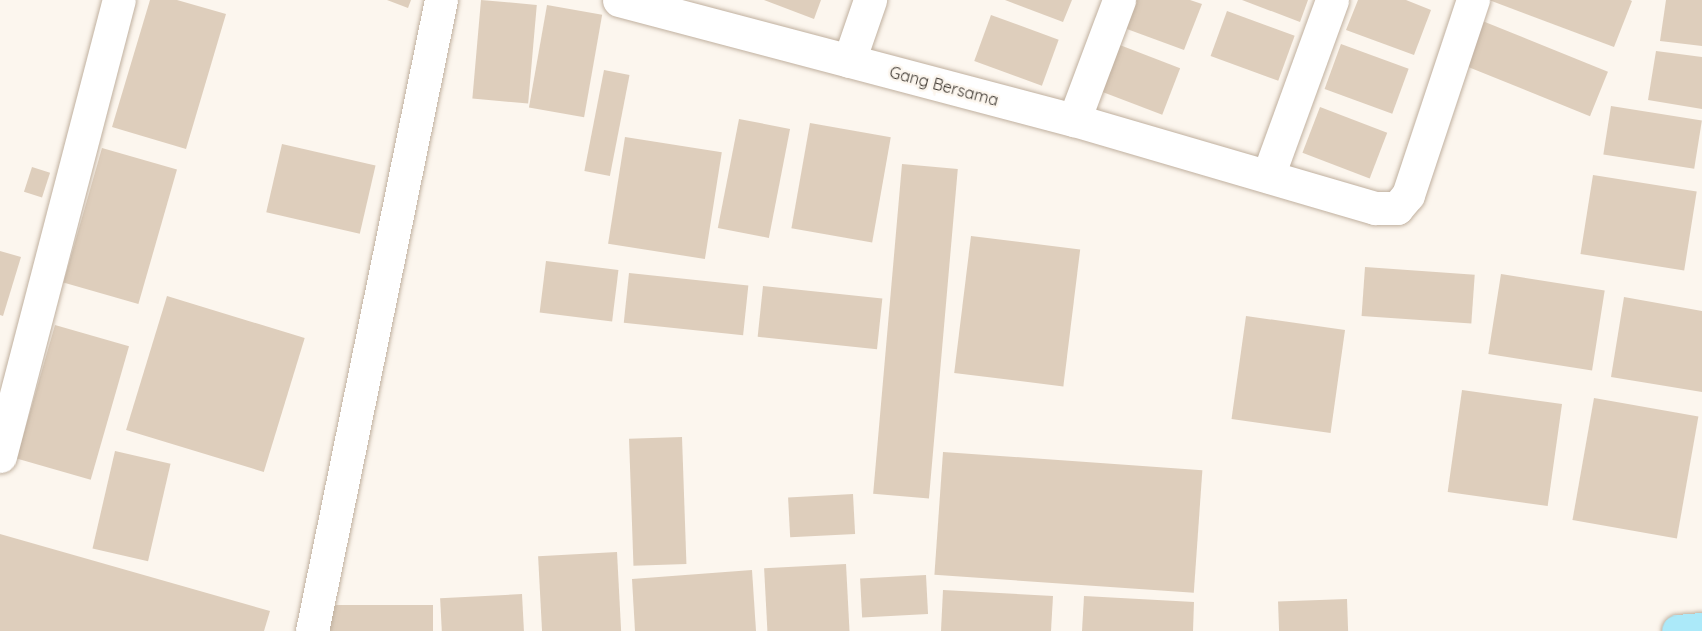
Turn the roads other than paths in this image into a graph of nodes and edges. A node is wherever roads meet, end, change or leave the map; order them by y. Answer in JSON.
{"nodes":[{"id":1,"x":119,"y":0,"type":"edge"},
{"id":2,"x":441,"y":0,"type":"edge"},
{"id":3,"x":619,"y":0,"type":"edge"},
{"id":4,"x":870,"y":0,"type":"edge"},
{"id":5,"x":1119,"y":0,"type":"edge"},
{"id":6,"x":1332,"y":0,"type":"edge"},
{"id":7,"x":1473,"y":0,"type":"edge"},
{"id":8,"x":849,"y":61,"type":"junction"},
{"id":9,"x":1074,"y":120,"type":"junction"},
{"id":10,"x":1268,"y":176,"type":"junction"},
{"id":11,"x":0,"y":456,"type":"edge"},
{"id":12,"x":1702,"y":628,"type":"edge"},
{"id":13,"x":312,"y":631,"type":"edge"},
{"id":14,"x":1678,"y":631,"type":"edge"}],
"edges":[{"from":1,"to":11,"type":"street"},
{"from":2,"to":13,"type":"street"},
{"from":3,"to":8,"type":"street","name":"Gang Bersama"},
{"from":4,"to":8,"type":"street"},
{"from":5,"to":9,"type":"street"},
{"from":6,"to":10,"type":"street"},
{"from":7,"to":10,"type":"street","name":"Gang Bersama"},
{"from":8,"to":9,"type":"street","name":"Gang Bersama"},
{"from":9,"to":10,"type":"street","name":"Gang Bersama"},
{"from":12,"to":14,"type":"main road"}]}
